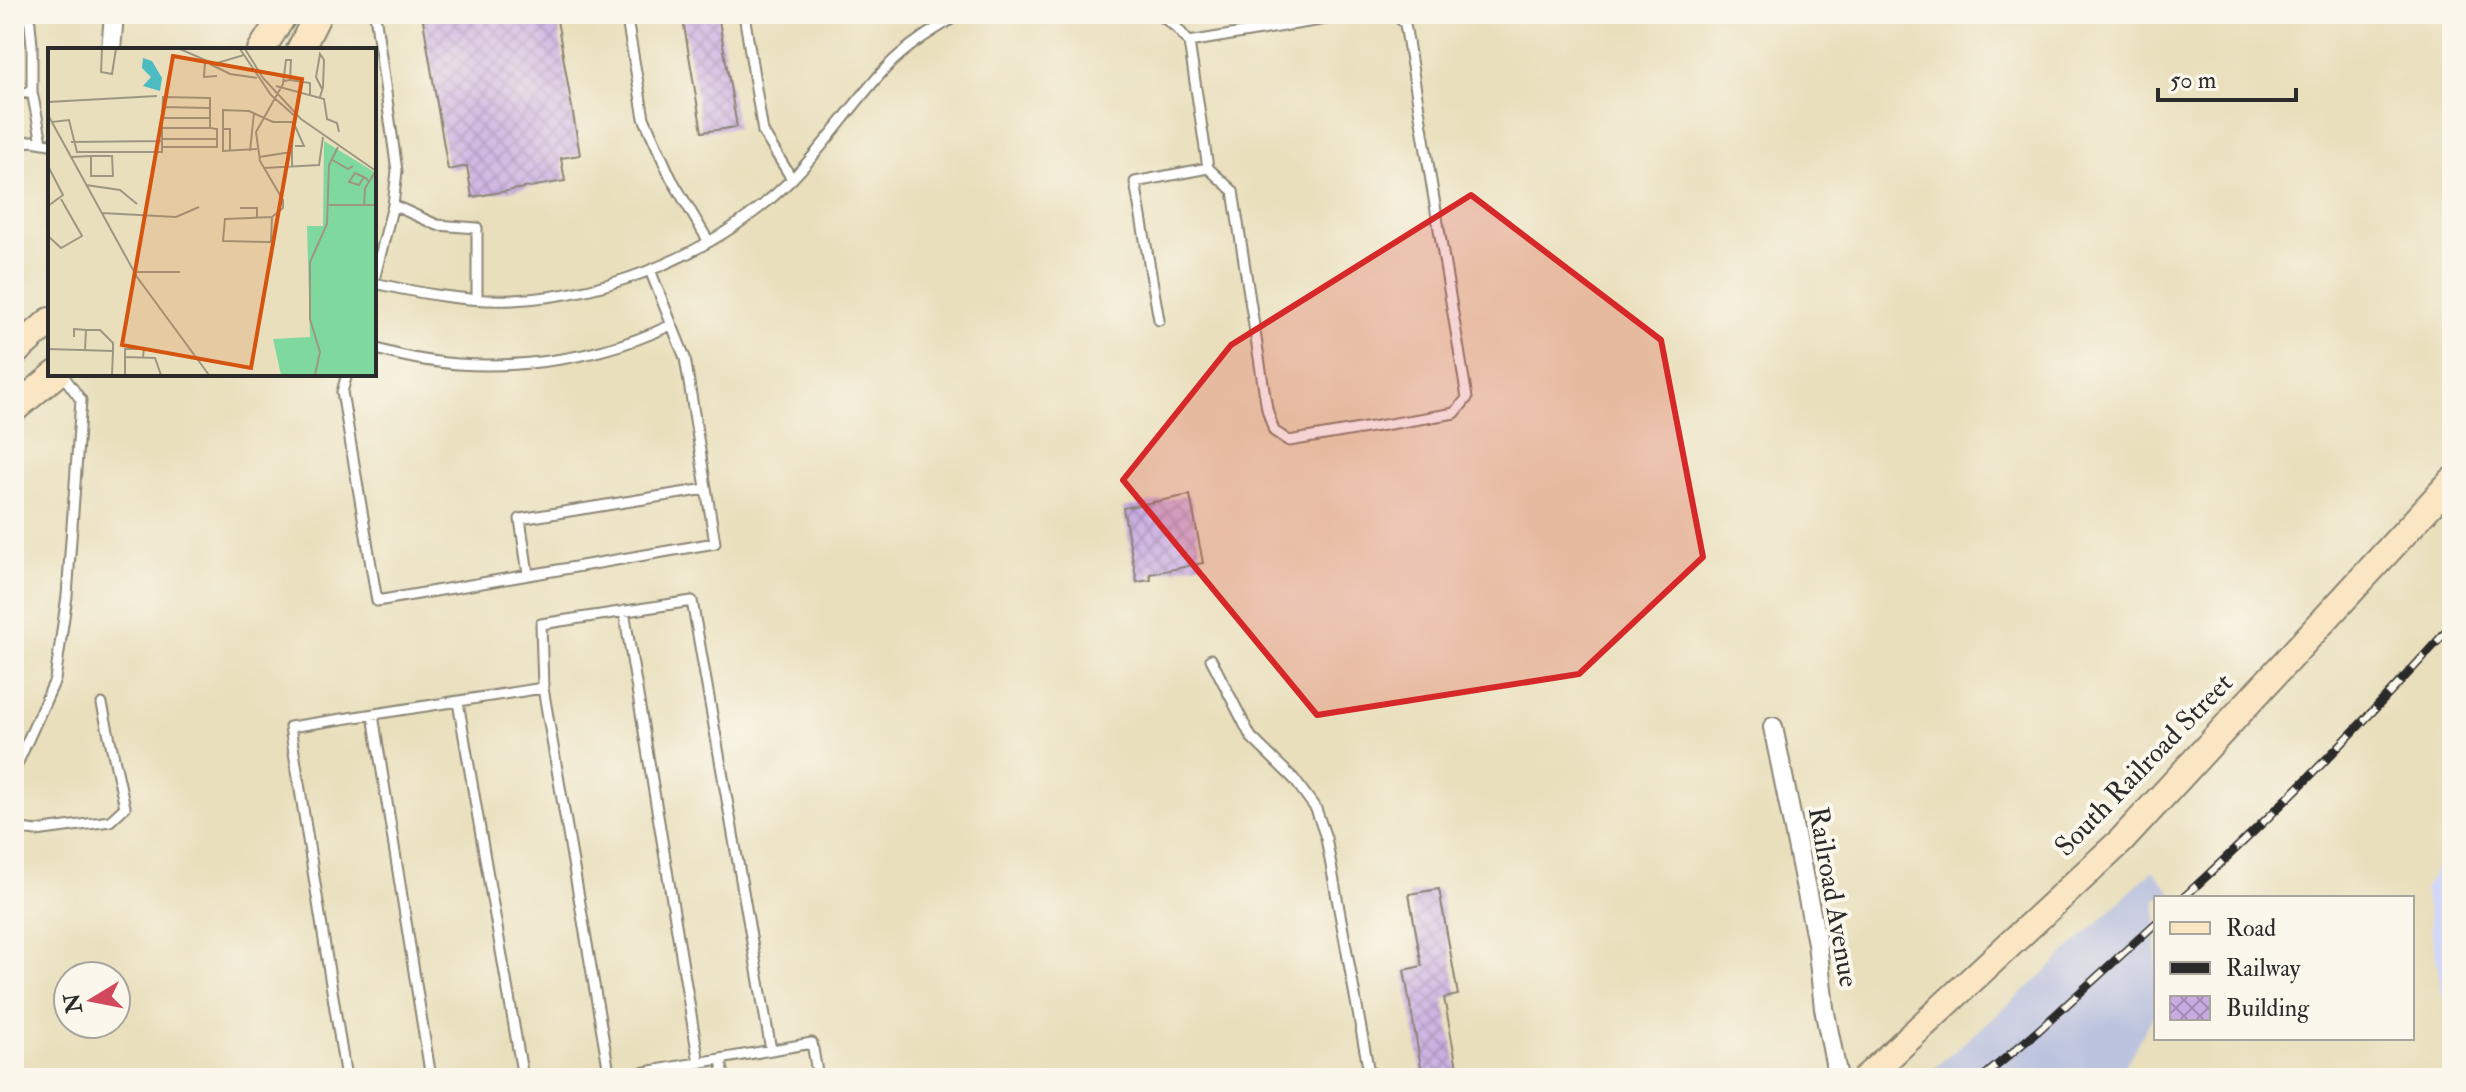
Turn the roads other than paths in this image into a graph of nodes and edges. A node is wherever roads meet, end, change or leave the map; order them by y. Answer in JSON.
{"nodes":[{"id":1,"x":29,"y":14,"type":"edge"},
{"id":2,"x":114,"y":14,"type":"edge"},
{"id":3,"x":284,"y":14,"type":"edge"},
{"id":4,"x":318,"y":14,"type":"edge"},
{"id":5,"x":375,"y":14,"type":"edge"},
{"id":6,"x":626,"y":14,"type":"edge"},
{"id":7,"x":744,"y":14,"type":"edge"},
{"id":8,"x":960,"y":14,"type":"edge"},
{"id":9,"x":1159,"y":14,"type":"edge"},
{"id":10,"x":1356,"y":14,"type":"edge"},
{"id":11,"x":1395,"y":14,"type":"edge"},
{"id":12,"x":1189,"y":42,"type":"junction"},
{"id":13,"x":111,"y":48,"type":"edge"},
{"id":14,"x":262,"y":48,"type":"edge"},
{"id":15,"x":301,"y":48,"type":"edge"},
{"id":16,"x":32,"y":92,"type":"junction"},
{"id":17,"x":14,"y":94,"type":"edge"},
{"id":18,"x":14,"y":143,"type":"edge"},
{"id":19,"x":46,"y":143,"type":"edge"},
{"id":20,"x":1208,"y":168,"type":"junction"},
{"id":21,"x":792,"y":179,"type":"junction"},
{"id":22,"x":393,"y":205,"type":"junction"},
{"id":23,"x":709,"y":242,"type":"junction"},
{"id":24,"x":650,"y":270,"type":"junction"},
{"id":25,"x":376,"y":273,"type":"edge"},
{"id":26,"x":376,"y":281,"type":"edge"},
{"id":27,"x":477,"y":299,"type":"junction"},
{"id":28,"x":1159,"y":320,"type":"dead end"},
{"id":29,"x":48,"y":323,"type":"edge"},
{"id":30,"x":671,"y":325,"type":"junction"},
{"id":31,"x":376,"y":348,"type":"edge"},
{"id":32,"x":14,"y":353,"type":"edge"},
{"id":33,"x":56,"y":376,"type":"edge"},
{"id":34,"x":61,"y":376,"type":"edge"},
{"id":35,"x":346,"y":376,"type":"edge"},
{"id":36,"x":14,"y":409,"type":"edge"},
{"id":37,"x":2452,"y":481,"type":"edge"},
{"id":38,"x":706,"y":489,"type":"junction"},
{"id":39,"x":528,"y":574,"type":"junction"},
{"id":40,"x":624,"y":611,"type":"junction"},
{"id":41,"x":1211,"y":659,"type":"dead end"},
{"id":42,"x":543,"y":688,"type":"junction"},
{"id":43,"x":458,"y":702,"type":"junction"},
{"id":44,"x":102,"y":704,"type":"dead end"},
{"id":45,"x":373,"y":715,"type":"junction"},
{"id":46,"x":1773,"y":727,"type":"dead end"},
{"id":47,"x":14,"y":771,"type":"edge"},
{"id":48,"x":14,"y":828,"type":"edge"},
{"id":49,"x":771,"y":1050,"type":"junction"},
{"id":50,"x":721,"y":1059,"type":"junction"},
{"id":51,"x":699,"y":1063,"type":"junction"},
{"id":52,"x":346,"y":1078,"type":"edge"},
{"id":53,"x":431,"y":1078,"type":"edge"},
{"id":54,"x":523,"y":1078,"type":"edge"},
{"id":55,"x":611,"y":1078,"type":"edge"},
{"id":56,"x":724,"y":1078,"type":"edge"},
{"id":57,"x":818,"y":1078,"type":"edge"},
{"id":58,"x":1370,"y":1078,"type":"edge"},
{"id":59,"x":1838,"y":1078,"type":"edge"},
{"id":60,"x":1866,"y":1078,"type":"edge"}],
"edges":[{"from":1,"to":16,"type":"lane"},
{"from":2,"to":13,"type":"street"},
{"from":3,"to":14,"type":"street"},
{"from":4,"to":15,"type":"street"},
{"from":5,"to":22,"type":"lane"},
{"from":6,"to":23,"type":"lane"},
{"from":7,"to":21,"type":"lane"},
{"from":8,"to":21,"type":"lane"},
{"from":9,"to":12,"type":"lane"},
{"from":10,"to":12,"type":"lane"},
{"from":11,"to":20,"type":"lane"},
{"from":12,"to":20,"type":"lane"},
{"from":16,"to":17,"type":"lane"},
{"from":16,"to":19,"type":"lane"},
{"from":18,"to":19,"type":"lane"},
{"from":20,"to":28,"type":"lane"},
{"from":21,"to":23,"type":"lane"},
{"from":22,"to":25,"type":"lane"},
{"from":22,"to":27,"type":"lane"},
{"from":23,"to":24,"type":"lane"},
{"from":24,"to":27,"type":"lane"},
{"from":24,"to":30,"type":"lane"},
{"from":26,"to":27,"type":"lane"},
{"from":29,"to":32,"type":"street"},
{"from":30,"to":31,"type":"lane"},
{"from":30,"to":38,"type":"lane"},
{"from":33,"to":36,"type":"street"},
{"from":34,"to":47,"type":"lane"},
{"from":35,"to":39,"type":"lane"},
{"from":37,"to":60,"type":"street","name":"South Railroad Street"},
{"from":38,"to":39,"type":"lane"},
{"from":38,"to":39,"type":"lane"},
{"from":40,"to":42,"type":"lane"},
{"from":40,"to":49,"type":"lane"},
{"from":40,"to":51,"type":"lane"},
{"from":41,"to":58,"type":"lane"},
{"from":42,"to":43,"type":"lane"},
{"from":42,"to":55,"type":"lane"},
{"from":43,"to":45,"type":"lane"},
{"from":43,"to":54,"type":"lane"},
{"from":44,"to":48,"type":"lane"},
{"from":45,"to":52,"type":"lane"},
{"from":45,"to":53,"type":"lane"},
{"from":46,"to":59,"type":"street","name":"Railroad Avenue"},
{"from":49,"to":50,"type":"lane"},
{"from":49,"to":57,"type":"lane"},
{"from":50,"to":51,"type":"lane"},
{"from":50,"to":56,"type":"lane"},
{"from":51,"to":55,"type":"lane"}]}
